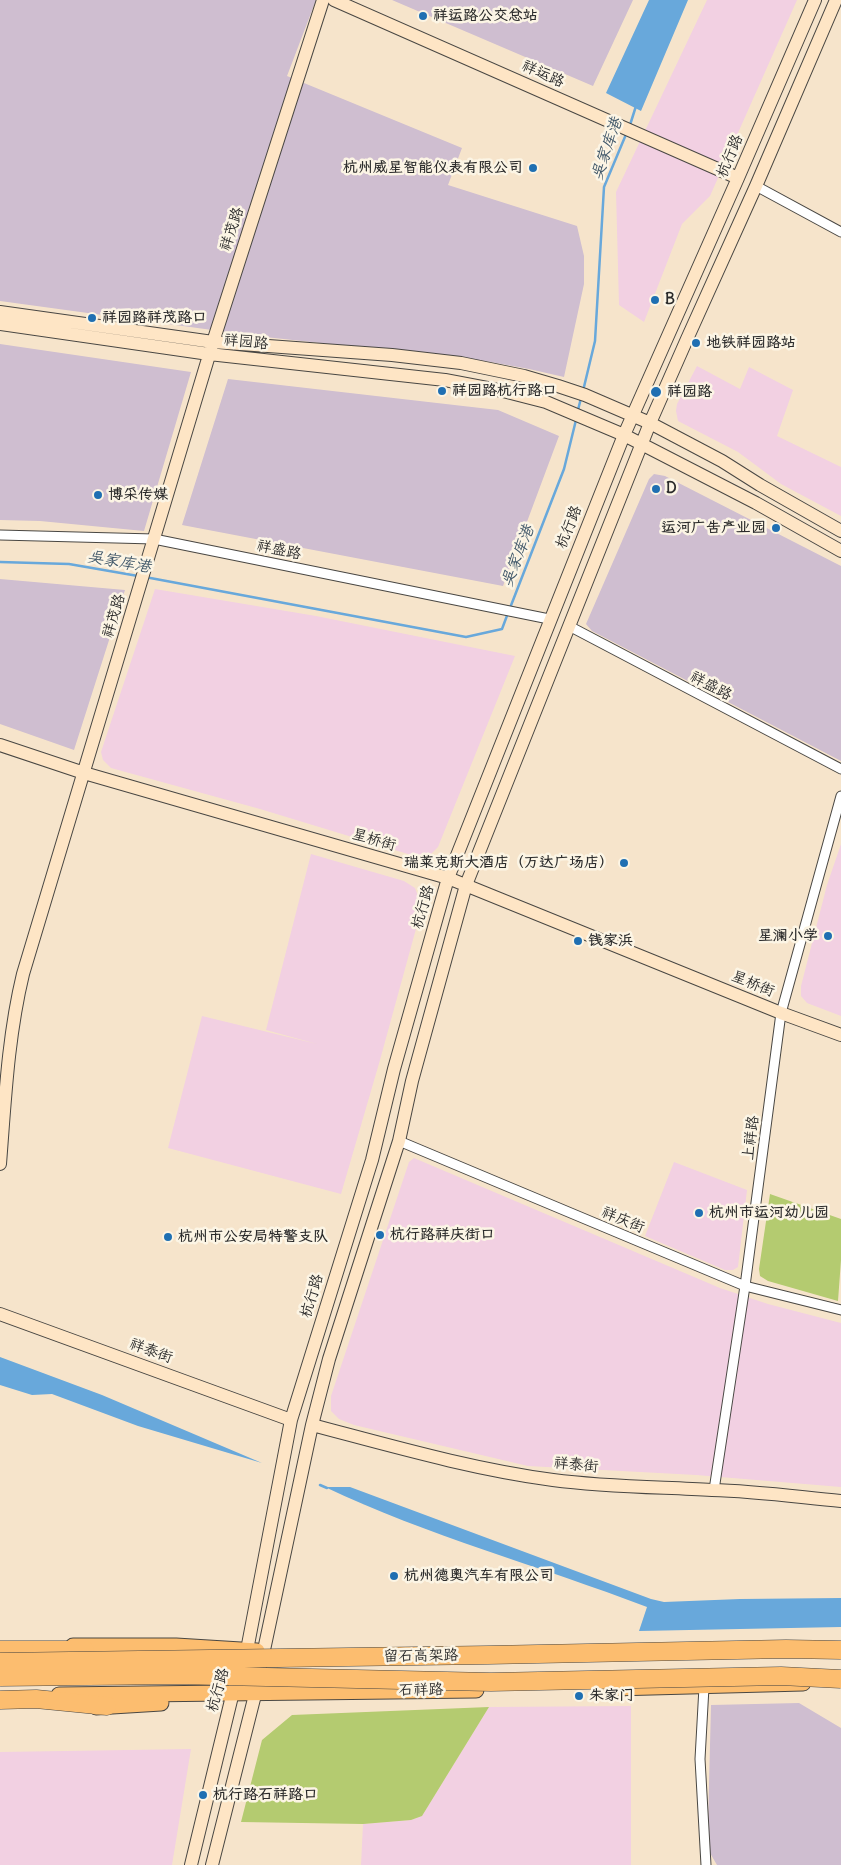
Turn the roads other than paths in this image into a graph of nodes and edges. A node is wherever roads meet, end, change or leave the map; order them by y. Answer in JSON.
{"nodes":[{"id":1,"x":323,"y":0,"type":"edge"},
{"id":2,"x":334,"y":0,"type":"edge"},
{"id":3,"x":815,"y":0,"type":"edge"},
{"id":4,"x":836,"y":0,"type":"edge"},
{"id":5,"x":738,"y":178,"type":"junction"},
{"id":6,"x":756,"y":186,"type":"junction"},
{"id":7,"x":841,"y":232,"type":"edge"},
{"id":8,"x":0,"y":312,"type":"edge"},
{"id":9,"x":0,"y":324,"type":"edge"},
{"id":10,"x":211,"y":348,"type":"junction"},
{"id":11,"x":633,"y":415,"type":"junction"},
{"id":12,"x":650,"y":423,"type":"junction"},
{"id":13,"x":624,"y":435,"type":"junction"},
{"id":14,"x":642,"y":444,"type":"junction"},
{"id":15,"x":841,"y":530,"type":"edge"},
{"id":16,"x":0,"y":535,"type":"edge"},
{"id":17,"x":152,"y":545,"type":"junction"},
{"id":18,"x":841,"y":551,"type":"edge"},
{"id":19,"x":549,"y":619,"type":"junction"},
{"id":20,"x":569,"y":626,"type":"junction"},
{"id":21,"x":0,"y":745,"type":"edge"},
{"id":22,"x":841,"y":769,"type":"edge"},
{"id":23,"x":84,"y":773,"type":"junction"},
{"id":24,"x":841,"y":796,"type":"edge"},
{"id":25,"x":448,"y":878,"type":"junction"},
{"id":26,"x":466,"y":885,"type":"junction"},
{"id":27,"x":781,"y":1012,"type":"junction"},
{"id":28,"x":841,"y":1035,"type":"edge"},
{"id":29,"x":399,"y":1141,"type":"junction"},
{"id":30,"x":0,"y":1164,"type":"edge"},
{"id":31,"x":745,"y":1286,"type":"junction"},
{"id":32,"x":841,"y":1310,"type":"edge"},
{"id":33,"x":0,"y":1314,"type":"edge"},
{"id":34,"x":291,"y":1420,"type":"junction"},
{"id":35,"x":312,"y":1426,"type":"junction"},
{"id":36,"x":714,"y":1490,"type":"junction"},
{"id":37,"x":841,"y":1501,"type":"edge"},
{"id":38,"x":841,"y":1644,"type":"edge"},
{"id":39,"x":176,"y":1646,"type":"junction"},
{"id":40,"x":0,"y":1649,"type":"edge"},
{"id":41,"x":85,"y":1650,"type":"joint"},
{"id":42,"x":247,"y":1650,"type":"junction"},
{"id":43,"x":841,"y":1650,"type":"edge"},
{"id":44,"x":263,"y":1652,"type":"junction"},
{"id":45,"x":0,"y":1662,"type":"edge"},
{"id":46,"x":841,"y":1674,"type":"edge"},
{"id":47,"x":781,"y":1676,"type":"junction"},
{"id":48,"x":0,"y":1677,"type":"edge"},
{"id":49,"x":841,"y":1679,"type":"edge"},
{"id":50,"x":704,"y":1687,"type":"junction"},
{"id":51,"x":233,"y":1692,"type":"junction"},
{"id":52,"x":256,"y":1692,"type":"junction"},
{"id":53,"x":0,"y":1695,"type":"edge"},
{"id":54,"x":0,"y":1700,"type":"edge"},
{"id":55,"x":106,"y":1700,"type":"junction"},
{"id":56,"x":0,"y":1708,"type":"edge"},
{"id":57,"x":191,"y":1865,"type":"edge"},
{"id":58,"x":212,"y":1865,"type":"edge"},
{"id":59,"x":706,"y":1865,"type":"edge"}],
"edges":[{"from":1,"to":10,"type":"main road","name":"祥茂路"},
{"from":2,"to":5,"type":"main road","name":"祥运路"},
{"from":3,"to":5,"type":"main road","name":"杭行路"},
{"from":4,"to":6,"type":"main road"},
{"from":5,"to":11,"type":"main road","name":"杭行路"},
{"from":6,"to":7,"type":"street"},
{"from":6,"to":12,"type":"main road"},
{"from":8,"to":10,"type":"main road","name":"祥园路"},
{"from":9,"to":10,"type":"main road","name":"祥园路"},
{"from":10,"to":11,"type":"main road","name":"祥园路"},
{"from":10,"to":13,"type":"main road","name":"祥园路"},
{"from":10,"to":17,"type":"main road","name":"祥茂路"},
{"from":11,"to":12,"type":"main road","name":"祥园路"},
{"from":11,"to":13,"type":"main road","name":"杭行路"},
{"from":12,"to":14,"type":"main road"},
{"from":12,"to":15,"type":"main road","name":"祥园路"},
{"from":13,"to":14,"type":"main road","name":"祥园路"},
{"from":13,"to":19,"type":"main road","name":"杭行路"},
{"from":14,"to":18,"type":"main road","name":"祥园路"},
{"from":14,"to":20,"type":"main road"},
{"from":16,"to":17,"type":"street","name":"祥盛路"},
{"from":17,"to":19,"type":"street","name":"祥盛路"},
{"from":17,"to":23,"type":"main road","name":"祥茂路"},
{"from":19,"to":25,"type":"main road","name":"杭行路"},
{"from":20,"to":22,"type":"street","name":"祥盛路"},
{"from":20,"to":26,"type":"main road"},
{"from":21,"to":23,"type":"main road","name":"星桥街"},
{"from":23,"to":25,"type":"main road","name":"星桥街"},
{"from":23,"to":30,"type":"main road","name":"祥茂路"},
{"from":24,"to":27,"type":"street","name":"上祥路"},
{"from":25,"to":26,"type":"main road","name":"星桥街"},
{"from":25,"to":34,"type":"main road","name":"杭行路"},
{"from":26,"to":27,"type":"main road","name":"星桥街"},
{"from":26,"to":29,"type":"main road"},
{"from":27,"to":28,"type":"main road","name":"星桥街"},
{"from":27,"to":31,"type":"street","name":"上祥路"},
{"from":29,"to":31,"type":"street","name":"祥庆街"},
{"from":29,"to":35,"type":"main road"},
{"from":31,"to":32,"type":"street","name":"祥庆街"},
{"from":31,"to":36,"type":"street","name":"上祥路"},
{"from":33,"to":34,"type":"main road","name":"祥泰街"},
{"from":34,"to":42,"type":"main road","name":"杭行路"},
{"from":35,"to":36,"type":"main road","name":"祥泰街"},
{"from":35,"to":44,"type":"main road"},
{"from":36,"to":37,"type":"main road","name":"祥泰街"},
{"from":38,"to":44,"type":"main road"},
{"from":39,"to":40,"type":"main road"},
{"from":39,"to":41,"type":"main road"},
{"from":39,"to":42,"type":"main road"},
{"from":40,"to":41,"type":"highway"},
{"from":42,"to":44,"type":"main road"},
{"from":42,"to":51,"type":"main road","name":"杭行路"},
{"from":43,"to":45,"type":"highway","name":"留石高架路","bridge":true},
{"from":44,"to":52,"type":"main road"},
{"from":46,"to":47,"type":"highway","name":"留石高架路","bridge":true},
{"from":47,"to":48,"type":"highway","name":"留石高架路","bridge":true},
{"from":47,"to":49,"type":"highway","name":"留石高架路","bridge":true},
{"from":49,"to":50,"type":"main road","name":"石祥路"},
{"from":50,"to":52,"type":"main road","name":"石祥路"},
{"from":50,"to":59,"type":"street"},
{"from":51,"to":52,"type":"main road","name":"石祥路"},
{"from":51,"to":55,"type":"main road","name":"石祥路"},
{"from":51,"to":57,"type":"main road","name":"杭行路"},
{"from":52,"to":58,"type":"main road"},
{"from":53,"to":55,"type":"main road"},
{"from":54,"to":55,"type":"highway"},
{"from":55,"to":56,"type":"main road"}]}
